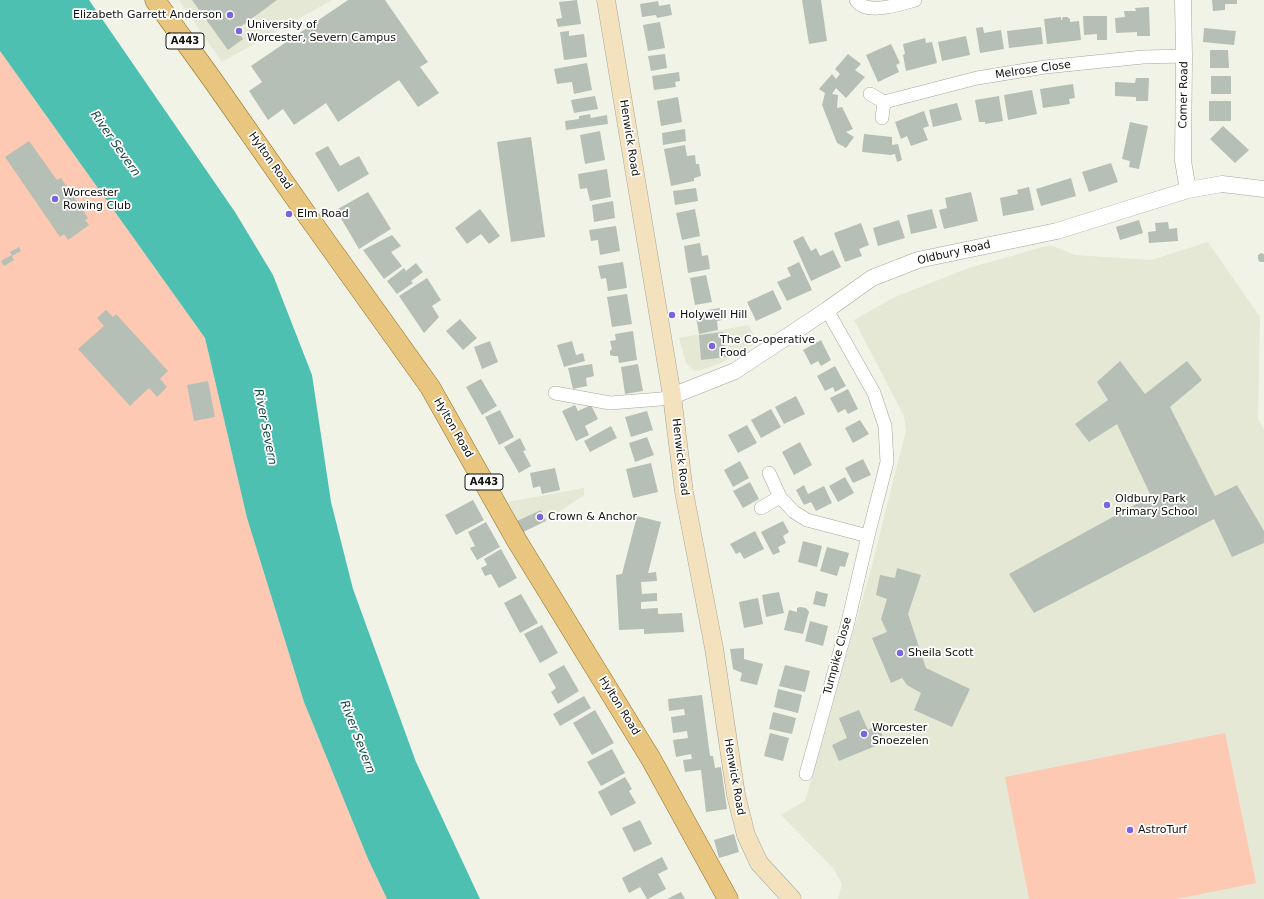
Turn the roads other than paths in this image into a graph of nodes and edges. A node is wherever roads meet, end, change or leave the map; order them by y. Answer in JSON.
{"nodes":[{"id":1,"x":155,"y":0,"type":"edge"},
{"id":2,"x":606,"y":0,"type":"edge"},
{"id":3,"x":856,"y":0,"type":"edge"},
{"id":4,"x":915,"y":0,"type":"edge"},
{"id":5,"x":1183,"y":0,"type":"edge"},
{"id":6,"x":1184,"y":56,"type":"junction"},
{"id":7,"x":870,"y":94,"type":"dead end"},
{"id":8,"x":884,"y":102,"type":"junction"},
{"id":9,"x":882,"y":118,"type":"dead end"},
{"id":10,"x":1264,"y":189,"type":"edge"},
{"id":11,"x":1188,"y":190,"type":"junction"},
{"id":12,"x":827,"y":310,"type":"junction"},
{"id":13,"x":555,"y":393,"type":"dead end"},
{"id":14,"x":672,"y":396,"type":"junction"},
{"id":15,"x":769,"y":473,"type":"dead end"},
{"id":16,"x":780,"y":497,"type":"junction"},
{"id":17,"x":761,"y":508,"type":"dead end"},
{"id":18,"x":868,"y":536,"type":"junction"},
{"id":19,"x":806,"y":774,"type":"dead end"},
{"id":20,"x":728,"y":899,"type":"edge"},
{"id":21,"x":792,"y":899,"type":"edge"}],
"edges":[{"from":1,"to":20,"type":"main road","name":"Hylton Road","number":"A443"},
{"from":2,"to":14,"type":"main road","name":"Henwick Road"},
{"from":3,"to":4,"type":"street"},
{"from":5,"to":6,"type":"street","name":"Comer Road"},
{"from":6,"to":8,"type":"street","name":"Melrose Close"},
{"from":6,"to":11,"type":"street","name":"Comer Road"},
{"from":7,"to":8,"type":"street"},
{"from":8,"to":9,"type":"street"},
{"from":10,"to":11,"type":"street","name":"Oldbury Road"},
{"from":11,"to":12,"type":"street","name":"Oldbury Road"},
{"from":12,"to":14,"type":"street","name":"Oldbury Road"},
{"from":12,"to":18,"type":"street","name":"Turnpike Close"},
{"from":13,"to":14,"type":"street"},
{"from":14,"to":21,"type":"main road","name":"Henwick Road"},
{"from":15,"to":16,"type":"street"},
{"from":16,"to":17,"type":"street"},
{"from":16,"to":18,"type":"street"},
{"from":18,"to":19,"type":"street","name":"Turnpike Close"}]}
